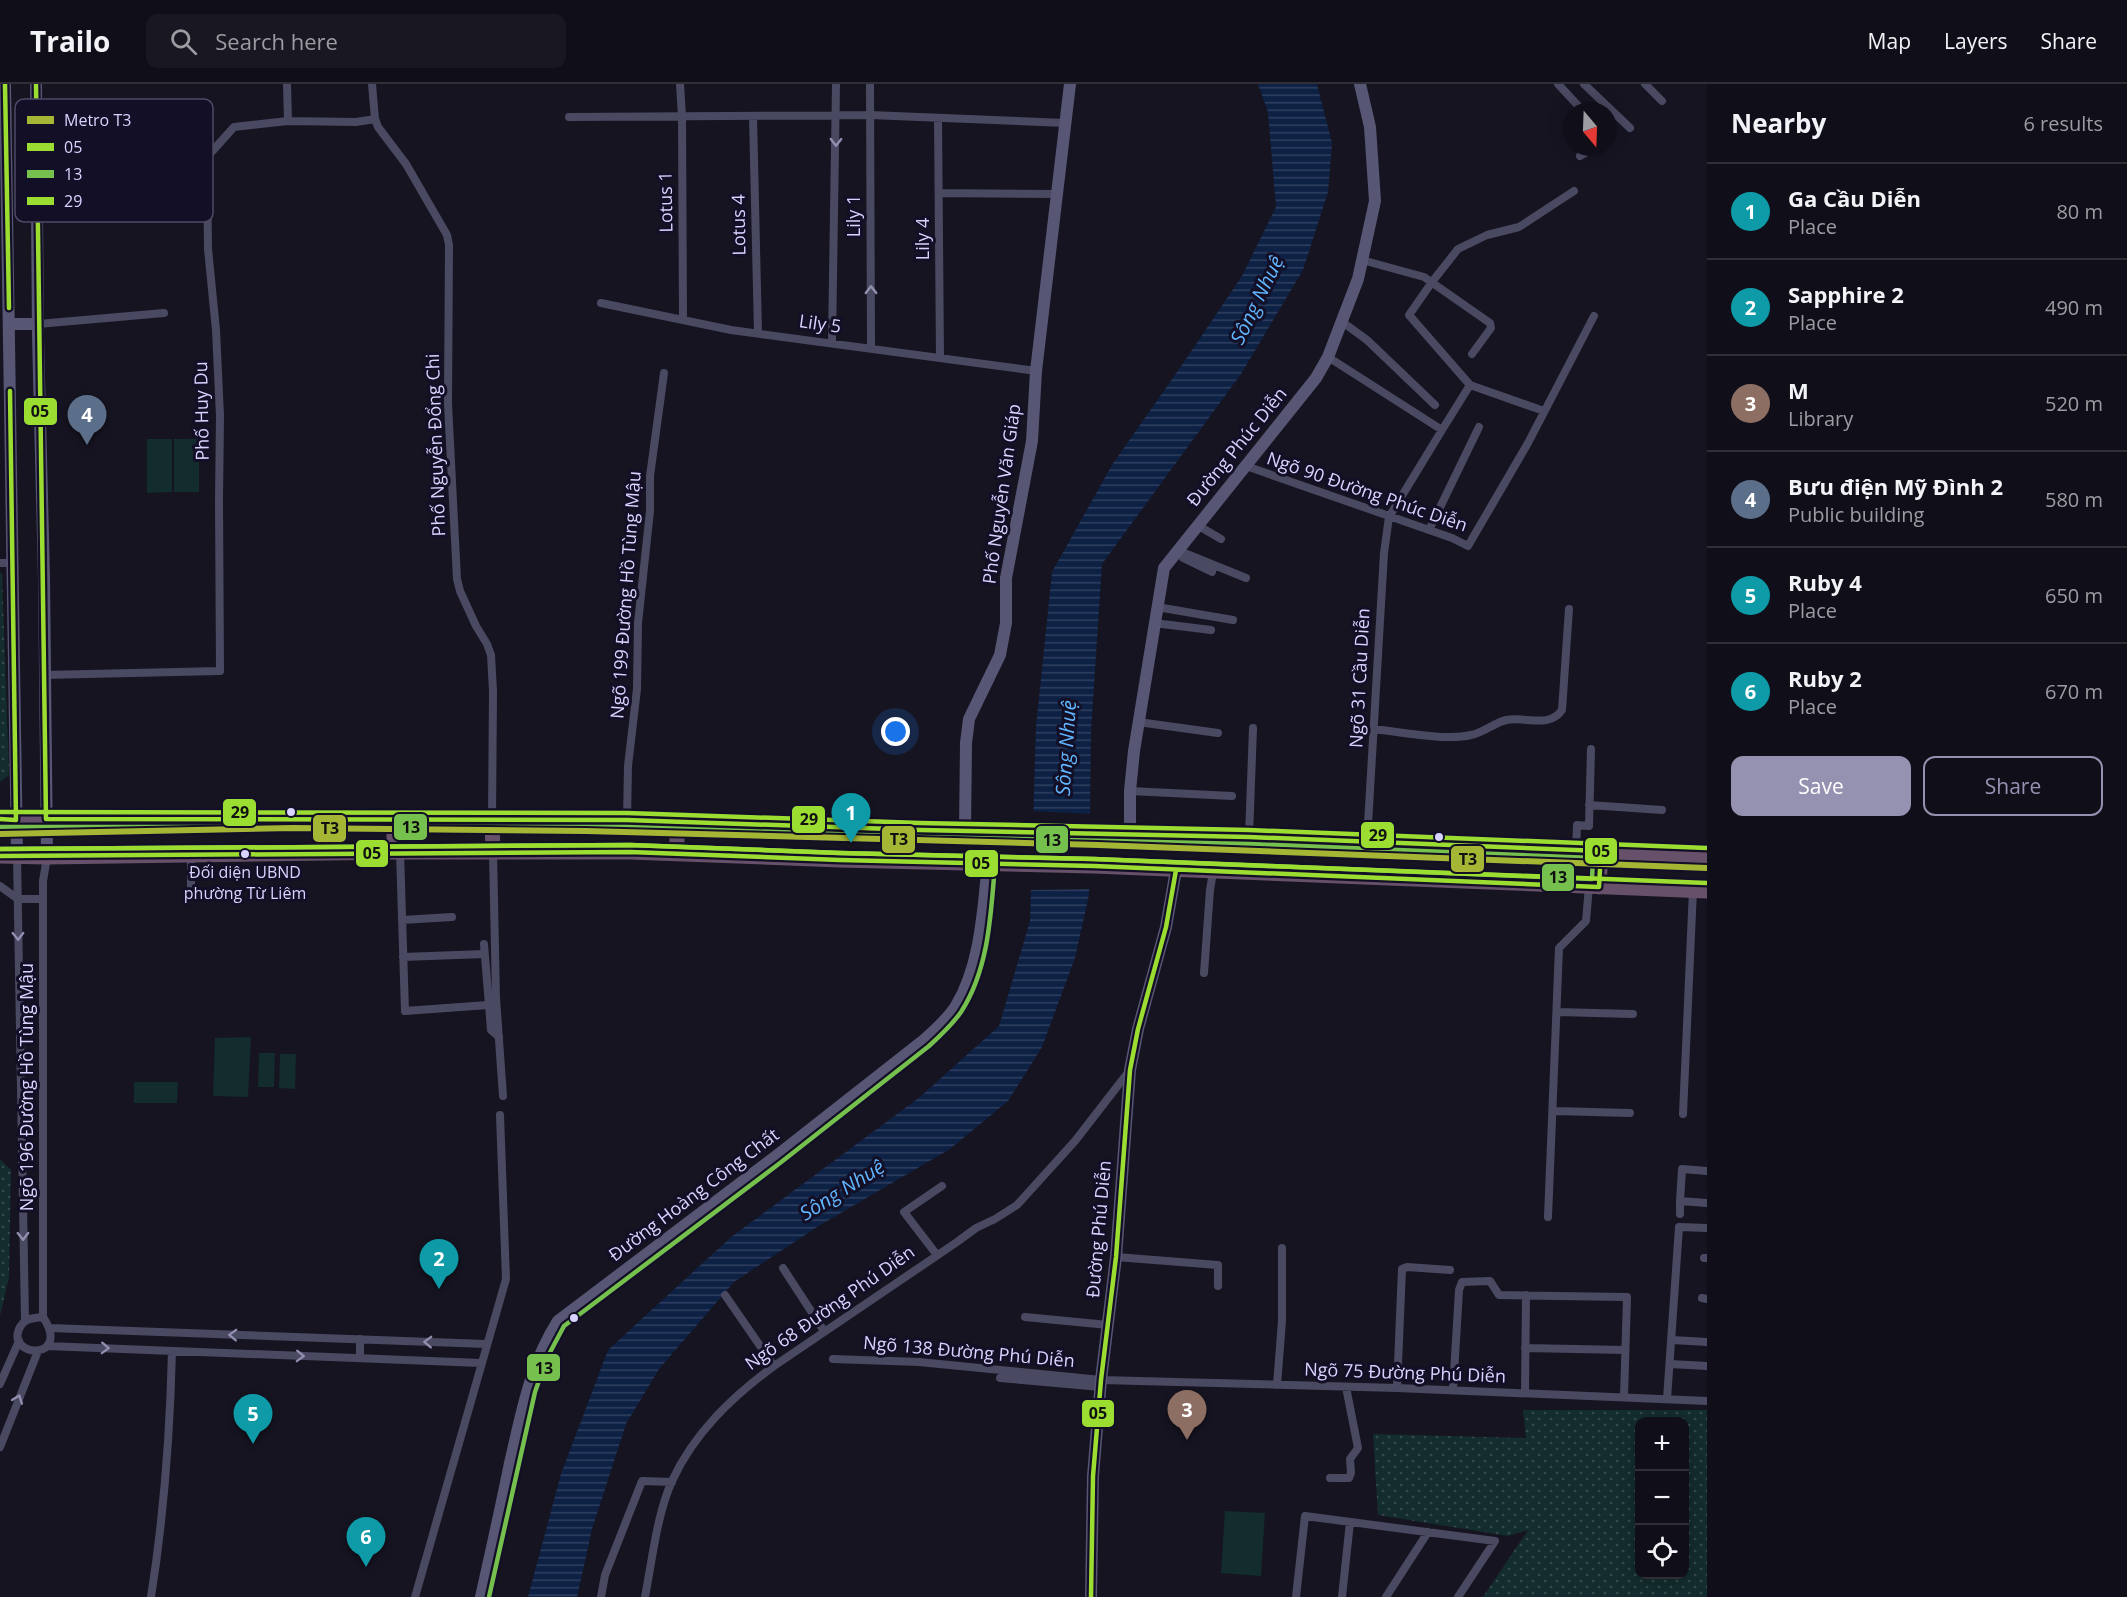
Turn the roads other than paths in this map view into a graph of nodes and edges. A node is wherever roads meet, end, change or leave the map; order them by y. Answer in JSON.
{"nodes":[{"id":1,"x":5,"y":84,"type":"edge"},
{"id":2,"x":36,"y":84,"type":"edge"},
{"id":3,"x":287,"y":84,"type":"edge"},
{"id":4,"x":372,"y":84,"type":"edge"},
{"id":5,"x":680,"y":84,"type":"edge"},
{"id":6,"x":836,"y":84,"type":"edge"},
{"id":7,"x":870,"y":84,"type":"edge"},
{"id":8,"x":1070,"y":84,"type":"edge"},
{"id":9,"x":1360,"y":84,"type":"edge"},
{"id":10,"x":1558,"y":84,"type":"edge"},
{"id":11,"x":1584,"y":84,"type":"edge"},
{"id":12,"x":1645,"y":84,"type":"edge"},
{"id":13,"x":36,"y":99,"type":"edge"},
{"id":14,"x":1662,"y":101,"type":"dead end"},
{"id":15,"x":1574,"y":102,"type":"edge"},
{"id":16,"x":682,"y":116,"type":"junction"},
{"id":17,"x":753,"y":116,"type":"junction"},
{"id":18,"x":836,"y":116,"type":"junction"},
{"id":19,"x":870,"y":116,"type":"junction"},
{"id":20,"x":569,"y":117,"type":"dead end"},
{"id":21,"x":375,"y":119,"type":"junction"},
{"id":22,"x":938,"y":119,"type":"junction"},
{"id":23,"x":288,"y":121,"type":"junction"},
{"id":24,"x":1065,"y":123,"type":"junction"},
{"id":25,"x":1630,"y":128,"type":"dead end"},
{"id":26,"x":213,"y":150,"type":"edge"},
{"id":27,"x":1574,"y":191,"type":"dead end"},
{"id":28,"x":939,"y":193,"type":"junction"},
{"id":29,"x":1058,"y":194,"type":"junction"},
{"id":30,"x":37,"y":222,"type":"edge"},
{"id":31,"x":208,"y":222,"type":"edge"},
{"id":32,"x":1362,"y":260,"type":"junction"},
{"id":33,"x":1432,"y":282,"type":"junction"},
{"id":34,"x":601,"y":303,"type":"dead end"},
{"id":35,"x":164,"y":313,"type":"dead end"},
{"id":36,"x":1594,"y":316,"type":"dead end"},
{"id":37,"x":683,"y":320,"type":"junction"},
{"id":38,"x":1341,"y":321,"type":"junction"},
{"id":39,"x":38,"y":324,"type":"junction"},
{"id":40,"x":5,"y":325,"type":"edge"},
{"id":41,"x":758,"y":333,"type":"junction"},
{"id":42,"x":832,"y":342,"type":"junction"},
{"id":43,"x":871,"y":348,"type":"junction"},
{"id":44,"x":1472,"y":354,"type":"dead end"},
{"id":45,"x":1328,"y":357,"type":"junction"},
{"id":46,"x":940,"y":358,"type":"junction"},
{"id":47,"x":1036,"y":371,"type":"junction"},
{"id":48,"x":664,"y":373,"type":"dead end"},
{"id":49,"x":1470,"y":385,"type":"junction"},
{"id":50,"x":1435,"y":405,"type":"dead end"},
{"id":51,"x":1544,"y":411,"type":"junction"},
{"id":52,"x":1479,"y":427,"type":"dead end"},
{"id":53,"x":1442,"y":430,"type":"junction"},
{"id":54,"x":6,"y":443,"type":"edge"},
{"id":55,"x":1246,"y":466,"type":"junction"},
{"id":56,"x":1389,"y":517,"type":"junction"},
{"id":57,"x":1196,"y":526,"type":"junction"},
{"id":58,"x":1429,"y":530,"type":"junction"},
{"id":59,"x":1220,"y":540,"type":"dead end"},
{"id":60,"x":1175,"y":552,"type":"junction"},
{"id":61,"x":6,"y":563,"type":"edge"},
{"id":62,"x":1212,"y":572,"type":"dead end"},
{"id":63,"x":1245,"y":578,"type":"dead end"},
{"id":64,"x":1157,"y":608,"type":"junction"},
{"id":65,"x":1569,"y":609,"type":"dead end"},
{"id":66,"x":1233,"y":620,"type":"dead end"},
{"id":67,"x":1154,"y":623,"type":"junction"},
{"id":68,"x":1211,"y":630,"type":"dead end"},
{"id":69,"x":44,"y":675,"type":"junction"},
{"id":70,"x":1138,"y":722,"type":"junction"},
{"id":71,"x":1253,"y":728,"type":"dead end"},
{"id":72,"x":1373,"y":729,"type":"junction"},
{"id":73,"x":1218,"y":733,"type":"dead end"},
{"id":74,"x":1591,"y":749,"type":"dead end"},
{"id":75,"x":1131,"y":791,"type":"junction"},
{"id":76,"x":1232,"y":796,"type":"dead end"},
{"id":77,"x":1589,"y":805,"type":"junction"},
{"id":78,"x":1662,"y":810,"type":"dead end"},
{"id":79,"x":394,"y":818,"type":"junction"},
{"id":80,"x":0,"y":819,"type":"edge"},
{"id":81,"x":46,"y":819,"type":"junction"},
{"id":82,"x":492,"y":819,"type":"junction"},
{"id":83,"x":16,"y":820,"type":"junction"},
{"id":84,"x":627,"y":820,"type":"junction"},
{"id":85,"x":677,"y":822,"type":"junction"},
{"id":86,"x":965,"y":831,"type":"junction"},
{"id":87,"x":1130,"y":834,"type":"junction"},
{"id":88,"x":1248,"y":837,"type":"junction"},
{"id":89,"x":1367,"y":841,"type":"junction"},
{"id":90,"x":1576,"y":850,"type":"junction"},
{"id":91,"x":1601,"y":851,"type":"junction"},
{"id":92,"x":397,"y":852,"type":"junction"},
{"id":93,"x":493,"y":852,"type":"junction"},
{"id":94,"x":676,"y":853,"type":"junction"},
{"id":95,"x":191,"y":855,"type":"junction"},
{"id":96,"x":0,"y":856,"type":"edge"},
{"id":97,"x":17,"y":856,"type":"junction"},
{"id":98,"x":1707,"y":856,"type":"edge"},
{"id":99,"x":47,"y":857,"type":"junction"},
{"id":100,"x":988,"y":863,"type":"junction"},
{"id":101,"x":1176,"y":870,"type":"junction"},
{"id":102,"x":1213,"y":872,"type":"junction"},
{"id":103,"x":0,"y":886,"type":"edge"},
{"id":104,"x":1594,"y":886,"type":"junction"},
{"id":105,"x":1700,"y":891,"type":"edge"},
{"id":106,"x":191,"y":894,"type":"dead end"},
{"id":107,"x":18,"y":899,"type":"junction"},
{"id":108,"x":43,"y":899,"type":"junction"},
{"id":109,"x":452,"y":917,"type":"dead end"},
{"id":110,"x":402,"y":920,"type":"junction"},
{"id":111,"x":484,"y":944,"type":"dead end"},
{"id":112,"x":484,"y":954,"type":"junction"},
{"id":113,"x":404,"y":957,"type":"junction"},
{"id":114,"x":1204,"y":973,"type":"dead end"},
{"id":115,"x":488,"y":1005,"type":"junction"},
{"id":116,"x":1557,"y":1012,"type":"junction"},
{"id":117,"x":1633,"y":1014,"type":"dead end"},
{"id":118,"x":499,"y":1037,"type":"junction"},
{"id":119,"x":1130,"y":1070,"type":"junction"},
{"id":120,"x":503,"y":1096,"type":"dead end"},
{"id":121,"x":1554,"y":1111,"type":"junction"},
{"id":122,"x":1630,"y":1113,"type":"dead end"},
{"id":123,"x":1683,"y":1114,"type":"dead end"},
{"id":124,"x":500,"y":1115,"type":"dead end"},
{"id":125,"x":1707,"y":1172,"type":"edge"},
{"id":126,"x":942,"y":1186,"type":"dead end"},
{"id":127,"x":1680,"y":1201,"type":"junction"},
{"id":128,"x":1707,"y":1203,"type":"edge"},
{"id":129,"x":1680,"y":1214,"type":"dead end"},
{"id":130,"x":1548,"y":1217,"type":"dead end"},
{"id":131,"x":1707,"y":1228,"type":"edge"},
{"id":132,"x":1282,"y":1248,"type":"dead end"},
{"id":133,"x":937,"y":1254,"type":"junction"},
{"id":134,"x":1116,"y":1257,"type":"junction"},
{"id":135,"x":783,"y":1268,"type":"dead end"},
{"id":136,"x":1450,"y":1270,"type":"dead end"},
{"id":137,"x":1218,"y":1286,"type":"dead end"},
{"id":138,"x":725,"y":1295,"type":"dead end"},
{"id":139,"x":1526,"y":1295,"type":"junction"},
{"id":140,"x":44,"y":1317,"type":"junction"},
{"id":141,"x":1025,"y":1317,"type":"dead end"},
{"id":142,"x":25,"y":1321,"type":"junction"},
{"id":143,"x":1108,"y":1325,"type":"junction"},
{"id":144,"x":50,"y":1328,"type":"junction"},
{"id":145,"x":824,"y":1331,"type":"junction"},
{"id":146,"x":360,"y":1340,"type":"junction"},
{"id":147,"x":1672,"y":1340,"type":"junction"},
{"id":148,"x":19,"y":1341,"type":"junction"},
{"id":149,"x":1707,"y":1342,"type":"edge"},
{"id":150,"x":486,"y":1344,"type":"junction"},
{"id":151,"x":47,"y":1346,"type":"junction"},
{"id":152,"x":1525,"y":1348,"type":"junction"},
{"id":153,"x":1625,"y":1350,"type":"junction"},
{"id":154,"x":38,"y":1351,"type":"junction"},
{"id":155,"x":172,"y":1351,"type":"junction"},
{"id":156,"x":360,"y":1358,"type":"junction"},
{"id":157,"x":833,"y":1359,"type":"dead end"},
{"id":158,"x":481,"y":1363,"type":"junction"},
{"id":159,"x":1670,"y":1364,"type":"junction"},
{"id":160,"x":774,"y":1366,"type":"junction"},
{"id":161,"x":1707,"y":1366,"type":"edge"},
{"id":162,"x":1000,"y":1378,"type":"dead end"},
{"id":163,"x":1101,"y":1383,"type":"junction"},
{"id":164,"x":0,"y":1384,"type":"edge"},
{"id":165,"x":1277,"y":1385,"type":"junction"},
{"id":166,"x":1346,"y":1387,"type":"junction"},
{"id":167,"x":1397,"y":1388,"type":"junction"},
{"id":168,"x":1453,"y":1390,"type":"junction"},
{"id":169,"x":1526,"y":1393,"type":"junction"},
{"id":170,"x":1624,"y":1397,"type":"junction"},
{"id":171,"x":1667,"y":1399,"type":"junction"},
{"id":172,"x":1707,"y":1401,"type":"edge"},
{"id":173,"x":0,"y":1447,"type":"edge"},
{"id":174,"x":1330,"y":1478,"type":"dead end"},
{"id":175,"x":672,"y":1482,"type":"junction"},
{"id":176,"x":1350,"y":1522,"type":"junction"},
{"id":177,"x":1428,"y":1532,"type":"junction"},
{"id":178,"x":151,"y":1597,"type":"edge"},
{"id":179,"x":415,"y":1597,"type":"edge"},
{"id":180,"x":481,"y":1597,"type":"edge"},
{"id":181,"x":601,"y":1597,"type":"edge"},
{"id":182,"x":645,"y":1597,"type":"edge"},
{"id":183,"x":1091,"y":1597,"type":"edge"},
{"id":184,"x":1296,"y":1597,"type":"edge"},
{"id":185,"x":1342,"y":1597,"type":"edge"},
{"id":186,"x":1386,"y":1597,"type":"edge"},
{"id":187,"x":1458,"y":1597,"type":"edge"}],
"edges":[{"from":1,"to":40,"type":"street"},
{"from":2,"to":13,"type":"street"},
{"from":3,"to":23,"type":"street"},
{"from":4,"to":21,"type":"street","name":"Phố Nguyễn Đổng Chi"},
{"from":5,"to":16,"type":"street","name":"Lotus 1"},
{"from":6,"to":18,"type":"street"},
{"from":7,"to":19,"type":"street","name":"Lily 1"},
{"from":8,"to":24,"type":"street","name":"Phố Nguyễn Văn Giáp"},
{"from":9,"to":32,"type":"street","name":"Đường Phúc Diễn"},
{"from":10,"to":15,"type":"street"},
{"from":11,"to":25,"type":"street"},
{"from":12,"to":14,"type":"street"},
{"from":16,"to":17,"type":"street"},
{"from":16,"to":20,"type":"street"},
{"from":16,"to":37,"type":"street","name":"Lotus 1"},
{"from":17,"to":18,"type":"street"},
{"from":17,"to":41,"type":"street","name":"Lotus 4"},
{"from":18,"to":19,"type":"street"},
{"from":18,"to":42,"type":"street","one_way":true},
{"from":19,"to":22,"type":"street"},
{"from":43,"to":19,"type":"street","name":"Lily 1","one_way":true},
{"from":21,"to":23,"type":"street","name":"Phố Huy Du"},
{"from":21,"to":82,"type":"street","name":"Phố Nguyễn Đổng Chi"},
{"from":22,"to":24,"type":"street"},
{"from":22,"to":28,"type":"street","name":"Lily 4"},
{"from":23,"to":26,"type":"street","name":"Phố Huy Du"},
{"from":24,"to":29,"type":"street","name":"Phố Nguyễn Văn Giáp"},
{"from":27,"to":33,"type":"street"},
{"from":28,"to":29,"type":"street"},
{"from":28,"to":46,"type":"street","name":"Lily 4"},
{"from":29,"to":47,"type":"street","name":"Phố Nguyễn Văn Giáp"},
{"from":30,"to":39,"type":"street"},
{"from":31,"to":69,"type":"street","name":"Phố Huy Du"},
{"from":32,"to":33,"type":"street"},
{"from":32,"to":38,"type":"street","name":"Đường Phúc Diễn"},
{"from":33,"to":44,"type":"street"},
{"from":33,"to":49,"type":"street"},
{"from":34,"to":37,"type":"street","name":"Lily 5"},
{"from":35,"to":39,"type":"street"},
{"from":36,"to":51,"type":"street","name":"Ngõ 90 Đường Phúc Diễn"},
{"from":37,"to":41,"type":"street","name":"Lily 5"},
{"from":38,"to":45,"type":"street","name":"Đường Phúc Diễn"},
{"from":38,"to":50,"type":"street"},
{"from":39,"to":40,"type":"street"},
{"from":39,"to":69,"type":"street"},
{"from":40,"to":54,"type":"street"},
{"from":41,"to":42,"type":"street","name":"Lily 5"},
{"from":42,"to":43,"type":"street","name":"Lily 5"},
{"from":43,"to":46,"type":"street","name":"Lily 5"},
{"from":45,"to":53,"type":"street"},
{"from":45,"to":55,"type":"street","name":"Đường Phúc Diễn"},
{"from":46,"to":47,"type":"street","name":"Lily 5"},
{"from":47,"to":86,"type":"street","name":"Phố Nguyễn Văn Giáp"},
{"from":48,"to":84,"type":"street","name":"Ngõ 199 Đường Hồ Tùng Mậu"},
{"from":49,"to":51,"type":"street"},
{"from":49,"to":53,"type":"street"},
{"from":51,"to":58,"type":"street","name":"Ngõ 90 Đường Phúc Diễn"},
{"from":52,"to":58,"type":"street"},
{"from":53,"to":56,"type":"street"},
{"from":54,"to":61,"type":"street"},
{"from":55,"to":56,"type":"street","name":"Ngõ 90 Đường Phúc Diễn"},
{"from":55,"to":57,"type":"street","name":"Đường Phúc Diễn"},
{"from":56,"to":58,"type":"street","name":"Ngõ 90 Đường Phúc Diễn"},
{"from":56,"to":72,"type":"street","name":"Ngõ 31 Cầu Diễn"},
{"from":57,"to":59,"type":"street"},
{"from":57,"to":60,"type":"street","name":"Đường Phúc Diễn"},
{"from":60,"to":62,"type":"street"},
{"from":60,"to":63,"type":"street"},
{"from":60,"to":64,"type":"street","name":"Đường Phúc Diễn"},
{"from":61,"to":83,"type":"street"},
{"from":64,"to":66,"type":"street"},
{"from":64,"to":67,"type":"street","name":"Đường Phúc Diễn"},
{"from":65,"to":72,"type":"street"},
{"from":67,"to":68,"type":"street"},
{"from":67,"to":70,"type":"street","name":"Đường Phúc Diễn"},
{"from":69,"to":81,"type":"street"},
{"from":70,"to":73,"type":"street"},
{"from":70,"to":75,"type":"street","name":"Đường Phúc Diễn"},
{"from":71,"to":88,"type":"street"},
{"from":72,"to":89,"type":"street","name":"Ngõ 31 Cầu Diễn"},
{"from":74,"to":77,"type":"street"},
{"from":75,"to":76,"type":"street"},
{"from":75,"to":87,"type":"street","name":"Đường Phúc Diễn"},
{"from":77,"to":78,"type":"street"},
{"from":77,"to":90,"type":"street"},
{"from":79,"to":81,"type":"highway"},
{"from":79,"to":82,"type":"highway"},
{"from":79,"to":92,"type":"highway"},
{"from":80,"to":83,"type":"highway"},
{"from":81,"to":83,"type":"highway"},
{"from":81,"to":99,"type":"street"},
{"from":82,"to":84,"type":"highway"},
{"from":82,"to":93,"type":"highway"},
{"from":83,"to":97,"type":"street"},
{"from":84,"to":85,"type":"highway"},
{"from":85,"to":86,"type":"highway"},
{"from":85,"to":94,"type":"highway"},
{"from":86,"to":87,"type":"highway"},
{"from":87,"to":88,"type":"highway"},
{"from":88,"to":89,"type":"highway"},
{"from":89,"to":90,"type":"highway"},
{"from":90,"to":91,"type":"highway"},
{"from":91,"to":98,"type":"highway"},
{"from":91,"to":104,"type":"highway"},
{"from":92,"to":93,"type":"highway"},
{"from":92,"to":95,"type":"highway"},
{"from":92,"to":110,"type":"street"},
{"from":93,"to":94,"type":"highway"},
{"from":93,"to":118,"type":"street"},
{"from":94,"to":100,"type":"highway"},
{"from":95,"to":99,"type":"highway"},
{"from":95,"to":106,"type":"street"},
{"from":96,"to":97,"type":"highway"},
{"from":97,"to":99,"type":"highway"},
{"from":97,"to":107,"type":"street","name":"Ngõ 196 Đường Hồ Tùng Mậu"},
{"from":99,"to":108,"type":"street","name":"Ngõ 196 Đường Hồ Tùng Mậu"},
{"from":100,"to":101,"type":"highway"},
{"from":100,"to":180,"type":"street","name":"Đường Hoàng Công Chất"},
{"from":101,"to":102,"type":"highway"},
{"from":101,"to":119,"type":"street","name":"Đường Phú Diễn"},
{"from":102,"to":104,"type":"highway"},
{"from":102,"to":114,"type":"street"},
{"from":103,"to":107,"type":"street"},
{"from":104,"to":105,"type":"highway"},
{"from":104,"to":116,"type":"street"},
{"from":105,"to":123,"type":"street"},
{"from":107,"to":108,"type":"street"},
{"from":107,"to":142,"type":"street","name":"Ngõ 196 Đường Hồ Tùng Mậu","one_way":true},
{"from":108,"to":140,"type":"street","name":"Ngõ 196 Đường Hồ Tùng Mậu"},
{"from":109,"to":110,"type":"street"},
{"from":110,"to":113,"type":"street"},
{"from":111,"to":112,"type":"street"},
{"from":112,"to":113,"type":"street"},
{"from":112,"to":115,"type":"street"},
{"from":113,"to":115,"type":"street"},
{"from":115,"to":118,"type":"street"},
{"from":116,"to":117,"type":"street"},
{"from":116,"to":121,"type":"street"},
{"from":118,"to":120,"type":"street"},
{"from":119,"to":133,"type":"street","name":"Ngõ 68 Đường Phú Diễn"},
{"from":119,"to":134,"type":"street","name":"Đường Phú Diễn"},
{"from":121,"to":122,"type":"street"},
{"from":121,"to":130,"type":"street"},
{"from":124,"to":150,"type":"street"},
{"from":125,"to":127,"type":"street"},
{"from":126,"to":133,"type":"street"},
{"from":127,"to":128,"type":"street"},
{"from":127,"to":129,"type":"street"},
{"from":131,"to":147,"type":"street"},
{"from":132,"to":165,"type":"street"},
{"from":133,"to":145,"type":"street","name":"Ngõ 68 Đường Phú Diễn"},
{"from":134,"to":137,"type":"street"},
{"from":134,"to":143,"type":"street","name":"Đường Phú Diễn"},
{"from":135,"to":145,"type":"street"},
{"from":136,"to":167,"type":"street"},
{"from":138,"to":160,"type":"street"},
{"from":139,"to":152,"type":"street"},
{"from":139,"to":153,"type":"street"},
{"from":139,"to":168,"type":"street"},
{"from":140,"to":142,"type":"street"},
{"from":140,"to":144,"type":"street"},
{"from":141,"to":143,"type":"street"},
{"from":142,"to":148,"type":"street"},
{"from":143,"to":163,"type":"street","name":"Đường Phú Diễn"},
{"from":146,"to":144,"type":"street","one_way":true},
{"from":144,"to":151,"type":"street"},
{"from":145,"to":160,"type":"street","name":"Ngõ 68 Đường Phú Diễn"},
{"from":150,"to":146,"type":"street","one_way":true},
{"from":146,"to":156,"type":"street"},
{"from":147,"to":149,"type":"street"},
{"from":147,"to":159,"type":"street"},
{"from":148,"to":154,"type":"street"},
{"from":148,"to":164,"type":"street"},
{"from":150,"to":158,"type":"street"},
{"from":151,"to":154,"type":"street"},
{"from":151,"to":155,"type":"street","one_way":true},
{"from":152,"to":153,"type":"street"},
{"from":152,"to":169,"type":"street"},
{"from":153,"to":170,"type":"street"},
{"from":173,"to":154,"type":"street","one_way":true},
{"from":155,"to":156,"type":"street","one_way":true},
{"from":155,"to":178,"type":"street"},
{"from":156,"to":158,"type":"street"},
{"from":157,"to":163,"type":"street","name":"Ngõ 138 Đường Phú Diễn"},
{"from":158,"to":179,"type":"street"},
{"from":159,"to":161,"type":"street"},
{"from":159,"to":171,"type":"street"},
{"from":160,"to":175,"type":"street","name":"Ngõ 68 Đường Phú Diễn"},
{"from":162,"to":163,"type":"street"},
{"from":163,"to":165,"type":"street","name":"Ngõ 75 Đường Phú Diễn"},
{"from":163,"to":183,"type":"street","name":"Đường Phú Diễn"},
{"from":165,"to":166,"type":"street","name":"Ngõ 75 Đường Phú Diễn"},
{"from":166,"to":167,"type":"street","name":"Ngõ 75 Đường Phú Diễn"},
{"from":166,"to":174,"type":"street"},
{"from":167,"to":168,"type":"street","name":"Ngõ 75 Đường Phú Diễn"},
{"from":168,"to":169,"type":"street","name":"Ngõ 75 Đường Phú Diễn"},
{"from":169,"to":170,"type":"street","name":"Ngõ 75 Đường Phú Diễn"},
{"from":170,"to":171,"type":"street","name":"Ngõ 75 Đường Phú Diễn"},
{"from":171,"to":172,"type":"street","name":"Ngõ 75 Đường Phú Diễn"},
{"from":175,"to":181,"type":"street"},
{"from":175,"to":182,"type":"street","name":"Ngõ 68 Đường Phú Diễn"},
{"from":176,"to":177,"type":"street"},
{"from":176,"to":184,"type":"street"},
{"from":176,"to":185,"type":"street"},
{"from":177,"to":186,"type":"street"},
{"from":177,"to":187,"type":"street"}]}
